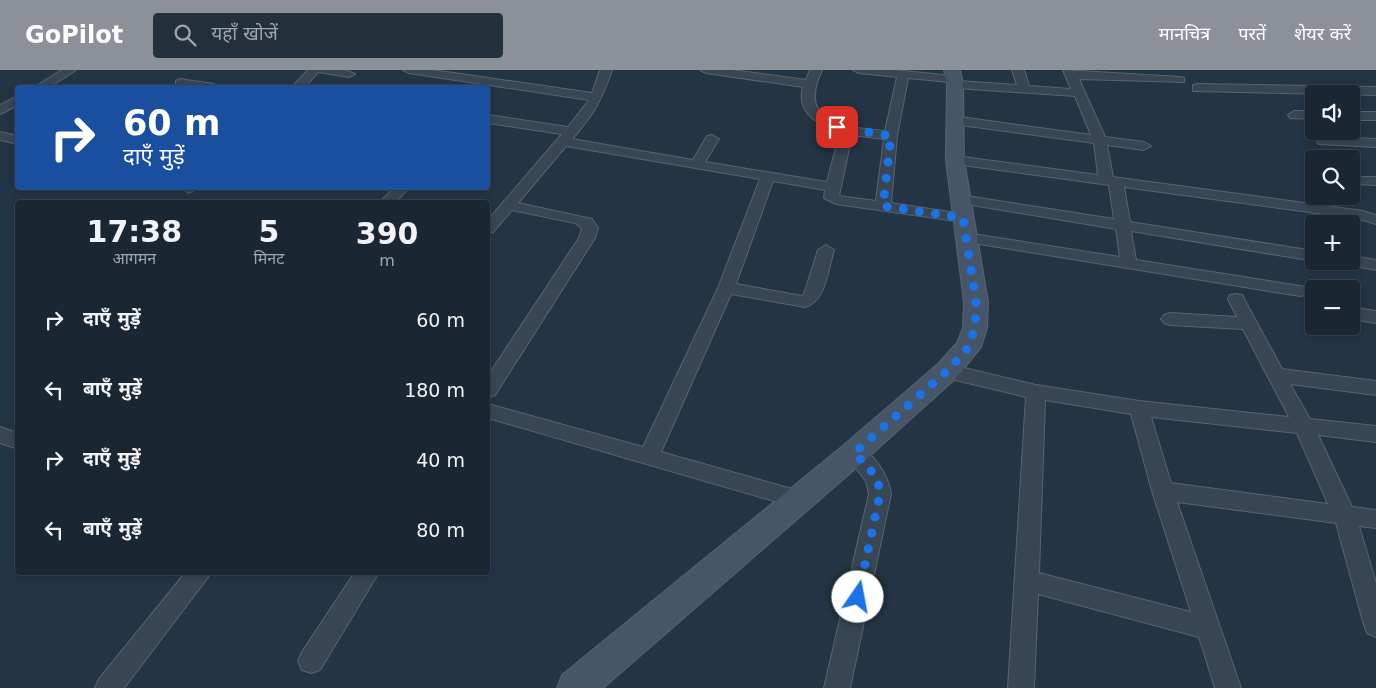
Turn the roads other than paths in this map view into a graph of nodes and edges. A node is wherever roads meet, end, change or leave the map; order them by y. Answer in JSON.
{"nodes":[{"id":1,"x":70,"y":70,"type":"edge"},
{"id":2,"x":314,"y":70,"type":"edge"},
{"id":3,"x":323,"y":70,"type":"edge"},
{"id":4,"x":409,"y":70,"type":"edge"},
{"id":5,"x":509,"y":70,"type":"edge"},
{"id":6,"x":606,"y":70,"type":"edge"},
{"id":7,"x":706,"y":70,"type":"edge"},
{"id":8,"x":816,"y":70,"type":"edge"},
{"id":9,"x":859,"y":70,"type":"edge"},
{"id":10,"x":1018,"y":70,"type":"edge"},
{"id":11,"x":351,"y":72,"type":"edge"},
{"id":12,"x":1071,"y":73,"type":"edge"},
{"id":13,"x":903,"y":74,"type":"junction"},
{"id":14,"x":953,"y":78,"type":"edge"},
{"id":15,"x":1180,"y":80,"type":"dead end"},
{"id":16,"x":500,"y":82,"type":"junction"},
{"id":17,"x":1196,"y":82,"type":"dead end"},
{"id":18,"x":180,"y":83,"type":"dead end"},
{"id":19,"x":810,"y":84,"type":"junction"},
{"id":20,"x":45,"y":85,"type":"edge"},
{"id":21,"x":194,"y":85,"type":"edge"},
{"id":22,"x":300,"y":85,"type":"edge"},
{"id":23,"x":338,"y":85,"type":"edge"},
{"id":24,"x":1024,"y":89,"type":"junction"},
{"id":25,"x":1376,"y":91,"type":"edge"},
{"id":26,"x":1081,"y":93,"type":"junction"},
{"id":27,"x":597,"y":97,"type":"junction"},
{"id":28,"x":15,"y":101,"type":"edge"},
{"id":29,"x":0,"y":109,"type":"edge"},
{"id":30,"x":1294,"y":114,"type":"dead end"},
{"id":31,"x":1305,"y":115,"type":"edge"},
{"id":32,"x":1360,"y":116,"type":"edge"},
{"id":33,"x":1376,"y":116,"type":"edge"},
{"id":34,"x":490,"y":119,"type":"edge"},
{"id":35,"x":954,"y":120,"type":"junction"},
{"id":36,"x":847,"y":130,"type":"junction"},
{"id":37,"x":0,"y":136,"type":"edge"},
{"id":38,"x":891,"y":136,"type":"junction"},
{"id":39,"x":568,"y":137,"type":"junction"},
{"id":40,"x":15,"y":139,"type":"edge"},
{"id":41,"x":712,"y":139,"type":"dead end"},
{"id":42,"x":1100,"y":140,"type":"junction"},
{"id":43,"x":1324,"y":141,"type":"dead end"},
{"id":44,"x":1376,"y":142,"type":"edge"},
{"id":45,"x":1144,"y":146,"type":"dead end"},
{"id":46,"x":955,"y":160,"type":"junction"},
{"id":47,"x":697,"y":164,"type":"junction"},
{"id":48,"x":768,"y":176,"type":"junction"},
{"id":49,"x":1111,"y":181,"type":"junction"},
{"id":50,"x":833,"y":187,"type":"junction"},
{"id":51,"x":400,"y":190,"type":"edge"},
{"id":52,"x":389,"y":200,"type":"edge"},
{"id":53,"x":507,"y":205,"type":"junction"},
{"id":54,"x":883,"y":206,"type":"junction"},
{"id":55,"x":963,"y":218,"type":"junction"},
{"id":56,"x":1376,"y":220,"type":"edge"},
{"id":57,"x":490,"y":226,"type":"edge"},
{"id":58,"x":1123,"y":226,"type":"junction"},
{"id":59,"x":826,"y":250,"type":"dead end"},
{"id":60,"x":1305,"y":255,"type":"edge"},
{"id":61,"x":1360,"y":263,"type":"edge"},
{"id":62,"x":1129,"y":264,"type":"junction"},
{"id":63,"x":1376,"y":265,"type":"edge"},
{"id":64,"x":726,"y":288,"type":"junction"},
{"id":65,"x":1300,"y":291,"type":"dead end"},
{"id":66,"x":1236,"y":299,"type":"dead end"},
{"id":67,"x":1360,"y":315,"type":"edge"},
{"id":68,"x":1376,"y":317,"type":"edge"},
{"id":69,"x":1170,"y":319,"type":"dead end"},
{"id":70,"x":1249,"y":324,"type":"junction"},
{"id":71,"x":947,"y":371,"type":"junction"},
{"id":72,"x":1276,"y":375,"type":"junction"},
{"id":73,"x":490,"y":387,"type":"edge"},
{"id":74,"x":1376,"y":388,"type":"edge"},
{"id":75,"x":1036,"y":392,"type":"junction"},
{"id":76,"x":1139,"y":408,"type":"junction"},
{"id":77,"x":490,"y":412,"type":"edge"},
{"id":78,"x":1304,"y":426,"type":"junction"},
{"id":79,"x":1376,"y":434,"type":"edge"},
{"id":80,"x":0,"y":435,"type":"edge"},
{"id":81,"x":15,"y":440,"type":"edge"},
{"id":82,"x":854,"y":453,"type":"junction"},
{"id":83,"x":648,"y":458,"type":"junction"},
{"id":84,"x":1163,"y":491,"type":"junction"},
{"id":85,"x":798,"y":499,"type":"junction"},
{"id":86,"x":1345,"y":516,"type":"junction"},
{"id":87,"x":1376,"y":520,"type":"edge"},
{"id":88,"x":198,"y":575,"type":"edge"},
{"id":89,"x":366,"y":575,"type":"edge"},
{"id":90,"x":1026,"y":580,"type":"junction"},
{"id":91,"x":1375,"y":621,"type":"edge"},
{"id":92,"x":1207,"y":628,"type":"junction"},
{"id":93,"x":311,"y":661,"type":"dead end"},
{"id":94,"x":108,"y":688,"type":"edge"},
{"id":95,"x":575,"y":688,"type":"edge"},
{"id":96,"x":837,"y":688,"type":"edge"},
{"id":97,"x":1021,"y":688,"type":"edge"},
{"id":98,"x":1228,"y":688,"type":"edge"}],
"edges":[{"from":1,"to":20,"type":"street"},
{"from":2,"to":22,"type":"street"},
{"from":3,"to":11,"type":"street"},
{"from":4,"to":16,"type":"street"},
{"from":5,"to":16,"type":"street"},
{"from":6,"to":27,"type":"street"},
{"from":7,"to":19,"type":"street"},
{"from":8,"to":19,"type":"street"},
{"from":9,"to":13,"type":"street"},
{"from":10,"to":24,"type":"street"},
{"from":11,"to":23,"type":"street"},
{"from":12,"to":15,"type":"street"},
{"from":12,"to":26,"type":"street"},
{"from":13,"to":14,"type":"street"},
{"from":13,"to":38,"type":"street"},
{"from":14,"to":24,"type":"street"},
{"from":14,"to":35,"type":"street"},
{"from":16,"to":27,"type":"street"},
{"from":17,"to":25,"type":"street"},
{"from":18,"to":21,"type":"street"},
{"from":19,"to":36,"type":"street"},
{"from":24,"to":26,"type":"street"},
{"from":26,"to":42,"type":"street"},
{"from":27,"to":39,"type":"street"},
{"from":28,"to":29,"type":"street"},
{"from":30,"to":31,"type":"street"},
{"from":32,"to":33,"type":"street"},
{"from":34,"to":39,"type":"street"},
{"from":35,"to":42,"type":"street"},
{"from":35,"to":46,"type":"street"},
{"from":36,"to":38,"type":"street"},
{"from":36,"to":50,"type":"street"},
{"from":37,"to":40,"type":"street"},
{"from":38,"to":54,"type":"street"},
{"from":39,"to":47,"type":"street"},
{"from":39,"to":53,"type":"street"},
{"from":41,"to":47,"type":"street"},
{"from":42,"to":45,"type":"street"},
{"from":42,"to":49,"type":"street"},
{"from":43,"to":44,"type":"street"},
{"from":46,"to":49,"type":"street"},
{"from":46,"to":55,"type":"street"},
{"from":47,"to":48,"type":"street"},
{"from":48,"to":50,"type":"street"},
{"from":48,"to":64,"type":"street"},
{"from":49,"to":56,"type":"street"},
{"from":49,"to":58,"type":"street"},
{"from":50,"to":54,"type":"street"},
{"from":51,"to":52,"type":"street"},
{"from":53,"to":57,"type":"street"},
{"from":53,"to":73,"type":"street"},
{"from":54,"to":55,"type":"street"},
{"from":55,"to":58,"type":"street"},
{"from":55,"to":62,"type":"street"},
{"from":55,"to":71,"type":"street"},
{"from":58,"to":60,"type":"street"},
{"from":58,"to":62,"type":"street"},
{"from":59,"to":64,"type":"street"},
{"from":61,"to":63,"type":"street"},
{"from":62,"to":65,"type":"street"},
{"from":64,"to":83,"type":"street"},
{"from":66,"to":70,"type":"street"},
{"from":67,"to":68,"type":"street"},
{"from":69,"to":70,"type":"street"},
{"from":70,"to":72,"type":"street"},
{"from":71,"to":75,"type":"street"},
{"from":71,"to":82,"type":"street"},
{"from":72,"to":74,"type":"street"},
{"from":72,"to":78,"type":"street"},
{"from":75,"to":76,"type":"street"},
{"from":75,"to":90,"type":"street"},
{"from":76,"to":78,"type":"street"},
{"from":76,"to":84,"type":"street"},
{"from":77,"to":83,"type":"street"},
{"from":78,"to":79,"type":"street"},
{"from":78,"to":86,"type":"street"},
{"from":80,"to":81,"type":"street"},
{"from":82,"to":85,"type":"street"},
{"from":82,"to":96,"type":"street"},
{"from":83,"to":85,"type":"street"},
{"from":84,"to":86,"type":"street"},
{"from":84,"to":92,"type":"street"},
{"from":85,"to":95,"type":"street"},
{"from":86,"to":87,"type":"street"},
{"from":86,"to":91,"type":"street"},
{"from":88,"to":94,"type":"street"},
{"from":89,"to":93,"type":"street"},
{"from":90,"to":92,"type":"street"},
{"from":90,"to":97,"type":"street"},
{"from":92,"to":98,"type":"street"}]}
